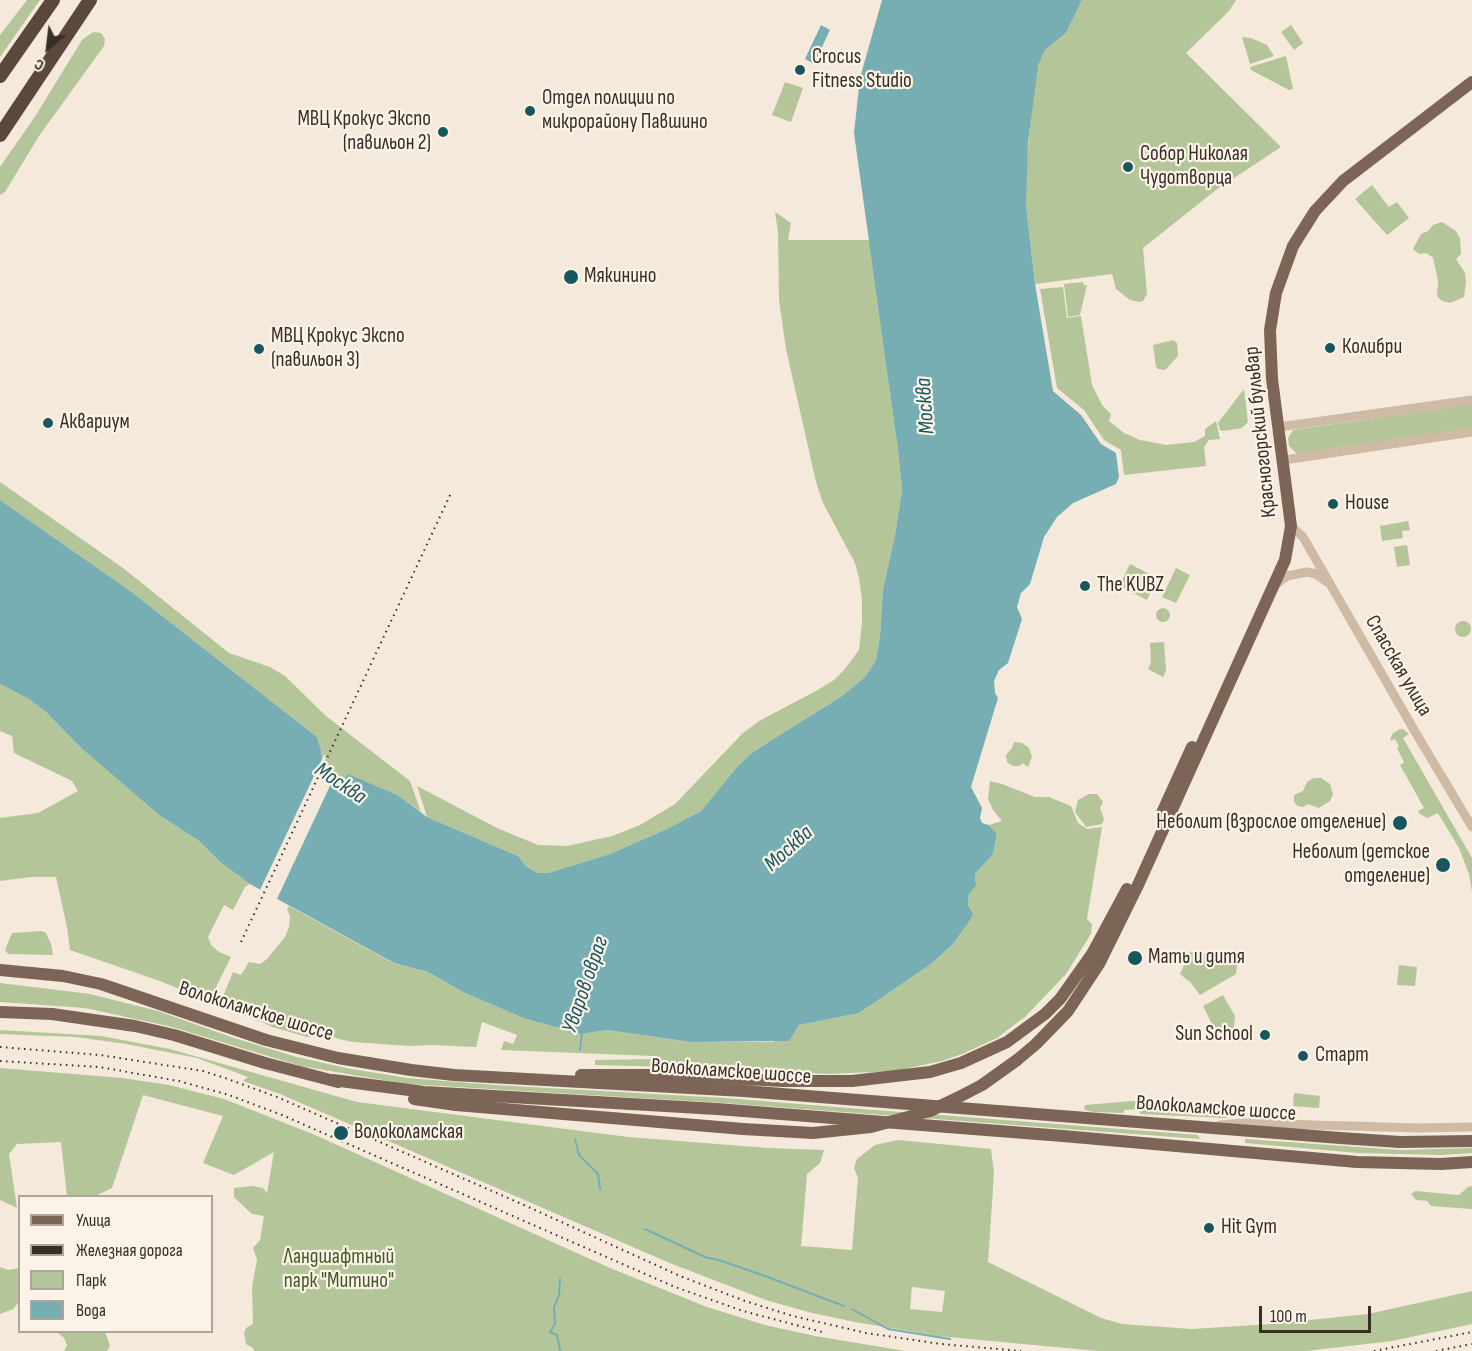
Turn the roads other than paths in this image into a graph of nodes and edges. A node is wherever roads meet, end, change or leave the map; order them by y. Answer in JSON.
{"nodes":[{"id":1,"x":53,"y":0,"type":"edge"},
{"id":2,"x":90,"y":0,"type":"edge"},
{"id":3,"x":0,"y":76,"type":"edge"},
{"id":4,"x":1472,"y":82,"type":"edge"},
{"id":5,"x":0,"y":135,"type":"edge"},
{"id":6,"x":1472,"y":400,"type":"edge"},
{"id":7,"x":1279,"y":427,"type":"junction"},
{"id":8,"x":1472,"y":432,"type":"edge"},
{"id":9,"x":1284,"y":460,"type":"junction"},
{"id":10,"x":1291,"y":531,"type":"junction"},
{"id":11,"x":1329,"y":583,"type":"junction"},
{"id":12,"x":1275,"y":585,"type":"junction"},
{"id":13,"x":1472,"y":827,"type":"edge"},
{"id":14,"x":0,"y":970,"type":"edge"},
{"id":15,"x":0,"y":1012,"type":"edge"},
{"id":16,"x":1053,"y":1028,"type":"joint"},
{"id":17,"x":333,"y":1080,"type":"junction"},
{"id":18,"x":538,"y":1080,"type":"junction"},
{"id":19,"x":1472,"y":1127,"type":"edge"},
{"id":20,"x":1202,"y":1128,"type":"junction"},
{"id":21,"x":1472,"y":1141,"type":"edge"},
{"id":22,"x":1472,"y":1162,"type":"edge"}],
"edges":[{"from":1,"to":3,"type":"highway"},
{"from":2,"to":5,"type":"highway"},
{"from":4,"to":7,"type":"main road","name":"Красногорский бульвар"},
{"from":6,"to":7,"type":"street"},
{"from":7,"to":9,"type":"main road","name":"Красногорский бульвар"},
{"from":8,"to":9,"type":"street"},
{"from":9,"to":10,"type":"main road","name":"Красногорский бульвар"},
{"from":10,"to":11,"type":"street","name":"Спасская улица"},
{"from":10,"to":12,"type":"main road","name":"Красногорский бульвар"},
{"from":10,"to":18,"type":"main road","name":"Красногорский бульвар"},
{"from":11,"to":12,"type":"street"},
{"from":11,"to":13,"type":"street","name":"Спасская улица"},
{"from":12,"to":16,"type":"main road","name":"Красногорский бульвар"},
{"from":14,"to":18,"type":"main road","name":"Волоколамское шоссе"},
{"from":15,"to":17,"type":"main road","name":"Волоколамское шоссе"},
{"from":16,"to":17,"type":"main road","name":"Волоколамское шоссе","bridge":true},
{"from":17,"to":22,"type":"main road","name":"Волоколамское шоссе"},
{"from":18,"to":20,"type":"main road","name":"Волоколамское шоссе"},
{"from":19,"to":20,"type":"street"},
{"from":20,"to":21,"type":"main road","name":"Волоколамское шоссе"}]}
